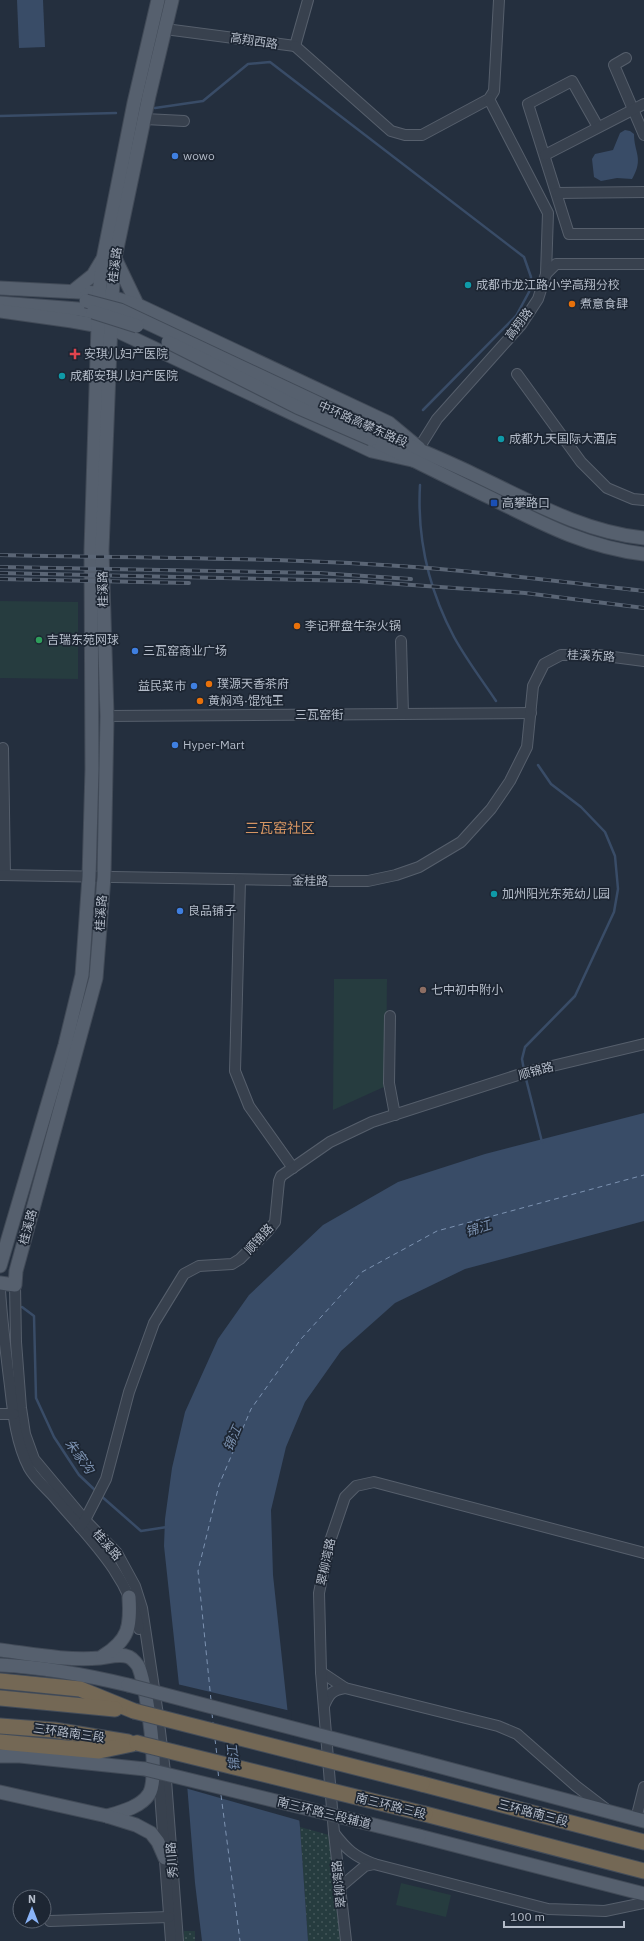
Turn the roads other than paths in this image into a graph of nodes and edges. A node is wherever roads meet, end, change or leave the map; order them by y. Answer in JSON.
{"nodes":[{"id":1,"x":158,"y":0,"type":"edge"},
{"id":2,"x":172,"y":0,"type":"edge"},
{"id":3,"x":308,"y":0,"type":"edge"},
{"id":4,"x":499,"y":0,"type":"edge"},
{"id":5,"x":165,"y":29,"type":"junction"},
{"id":6,"x":295,"y":46,"type":"junction"},
{"id":7,"x":626,"y":58,"type":"dead end"},
{"id":8,"x":489,"y":99,"type":"junction"},
{"id":9,"x":644,"y":104,"type":"edge"},
{"id":10,"x":633,"y":108,"type":"junction"},
{"id":11,"x":145,"y":119,"type":"junction"},
{"id":12,"x":184,"y":121,"type":"dead end"},
{"id":13,"x":598,"y":127,"type":"junction"},
{"id":14,"x":644,"y":135,"type":"edge"},
{"id":15,"x":545,"y":155,"type":"junction"},
{"id":16,"x":644,"y":192,"type":"edge"},
{"id":17,"x":557,"y":193,"type":"junction"},
{"id":18,"x":644,"y":234,"type":"edge"},
{"id":19,"x":109,"y":258,"type":"junction"},
{"id":20,"x":644,"y":264,"type":"edge"},
{"id":21,"x":546,"y":274,"type":"junction"},
{"id":22,"x":0,"y":288,"type":"edge"},
{"id":23,"x":73,"y":291,"type":"junction"},
{"id":24,"x":0,"y":294,"type":"edge"},
{"id":25,"x":105,"y":294,"type":"junction"},
{"id":26,"x":0,"y":303,"type":"edge"},
{"id":27,"x":138,"y":306,"type":"junction"},
{"id":28,"x":89,"y":307,"type":"junction"},
{"id":29,"x":0,"y":311,"type":"edge"},
{"id":30,"x":98,"y":325,"type":"junction"},
{"id":31,"x":111,"y":328,"type":"junction"},
{"id":32,"x":517,"y":374,"type":"dead end"},
{"id":33,"x":372,"y":434,"type":"junction"},
{"id":34,"x":419,"y":448,"type":"junction"},
{"id":35,"x":412,"y":460,"type":"junction"},
{"id":36,"x":644,"y":500,"type":"edge"},
{"id":37,"x":644,"y":538,"type":"edge"},
{"id":38,"x":644,"y":554,"type":"edge"},
{"id":39,"x":401,"y":642,"type":"dead end"},
{"id":40,"x":644,"y":661,"type":"edge"},
{"id":41,"x":531,"y":713,"type":"junction"},
{"id":42,"x":403,"y":714,"type":"junction"},
{"id":43,"x":107,"y":716,"type":"junction"},
{"id":44,"x":3,"y":748,"type":"dead end"},
{"id":45,"x":2,"y":875,"type":"edge"},
{"id":46,"x":89,"y":877,"type":"junction"},
{"id":47,"x":104,"y":877,"type":"junction"},
{"id":48,"x":240,"y":880,"type":"junction"},
{"id":49,"x":390,"y":1016,"type":"dead end"},
{"id":50,"x":644,"y":1044,"type":"edge"},
{"id":51,"x":396,"y":1115,"type":"junction"},
{"id":52,"x":293,"y":1168,"type":"junction"},
{"id":53,"x":0,"y":1267,"type":"edge"},
{"id":54,"x":16,"y":1271,"type":"junction"},
{"id":55,"x":0,"y":1283,"type":"edge"},
{"id":56,"x":15,"y":1286,"type":"junction"},
{"id":57,"x":0,"y":1290,"type":"edge"},
{"id":58,"x":0,"y":1414,"type":"edge"},
{"id":59,"x":14,"y":1414,"type":"junction"},
{"id":60,"x":82,"y":1523,"type":"junction"},
{"id":61,"x":644,"y":1553,"type":"edge"},
{"id":62,"x":129,"y":1597,"type":"junction"},
{"id":63,"x":0,"y":1650,"type":"edge"},
{"id":64,"x":99,"y":1658,"type":"junction"},
{"id":65,"x":0,"y":1665,"type":"edge"},
{"id":66,"x":321,"y":1672,"type":"junction"},
{"id":67,"x":0,"y":1681,"type":"edge"},
{"id":68,"x":345,"y":1688,"type":"junction"},
{"id":69,"x":0,"y":1698,"type":"edge"},
{"id":70,"x":324,"y":1708,"type":"junction"},
{"id":71,"x":134,"y":1712,"type":"junction"},
{"id":72,"x":0,"y":1726,"type":"edge"},
{"id":73,"x":0,"y":1742,"type":"edge"},
{"id":74,"x":137,"y":1743,"type":"junction"},
{"id":75,"x":0,"y":1756,"type":"edge"},
{"id":76,"x":166,"y":1780,"type":"joint"},
{"id":77,"x":644,"y":1787,"type":"edge"},
{"id":78,"x":449,"y":1791,"type":"junction"},
{"id":79,"x":0,"y":1792,"type":"edge"},
{"id":80,"x":160,"y":1807,"type":"joint"},
{"id":81,"x":611,"y":1813,"type":"junction"},
{"id":82,"x":107,"y":1816,"type":"junction"},
{"id":83,"x":641,"y":1824,"type":"edge"},
{"id":84,"x":334,"y":1833,"type":"junction"},
{"id":85,"x":523,"y":1840,"type":"junction"},
{"id":86,"x":644,"y":1842,"type":"edge"},
{"id":87,"x":165,"y":1858,"type":"junction"},
{"id":88,"x":374,"y":1864,"type":"junction"},
{"id":89,"x":644,"y":1871,"type":"edge"},
{"id":90,"x":644,"y":1881,"type":"edge"},
{"id":91,"x":339,"y":1888,"type":"junction"},
{"id":92,"x":644,"y":1894,"type":"edge"},
{"id":93,"x":644,"y":1903,"type":"edge"},
{"id":94,"x":169,"y":1917,"type":"junction"},
{"id":95,"x":52,"y":1920,"type":"edge"},
{"id":96,"x":170,"y":1941,"type":"edge"},
{"id":97,"x":178,"y":1941,"type":"edge"},
{"id":98,"x":346,"y":1941,"type":"edge"}],
"edges":[{"from":1,"to":19,"type":"main road","name":"桂溪路"},
{"from":2,"to":5,"type":"main road","name":"桂溪路"},
{"from":3,"to":6,"type":"street","name":"高翔西路"},
{"from":4,"to":8,"type":"street"},
{"from":5,"to":6,"type":"street","name":"高翔西路"},
{"from":5,"to":11,"type":"main road","name":"桂溪路"},
{"from":6,"to":8,"type":"street"},
{"from":7,"to":10,"type":"street"},
{"from":8,"to":21,"type":"street","name":"高翔路"},
{"from":9,"to":10,"type":"street"},
{"from":10,"to":13,"type":"street"},
{"from":10,"to":14,"type":"street"},
{"from":11,"to":12,"type":"street"},
{"from":11,"to":19,"type":"main road","name":"桂溪路"},
{"from":13,"to":15,"type":"street"},
{"from":13,"to":15,"type":"street"},
{"from":15,"to":17,"type":"street"},
{"from":16,"to":17,"type":"street"},
{"from":17,"to":18,"type":"street"},
{"from":19,"to":23,"type":"main road"},
{"from":19,"to":25,"type":"main road","name":"桂溪路"},
{"from":19,"to":27,"type":"main road"},
{"from":20,"to":21,"type":"street"},
{"from":21,"to":34,"type":"street","name":"高翔路"},
{"from":22,"to":23,"type":"main road"},
{"from":23,"to":25,"type":"main road"},
{"from":24,"to":28,"type":"main road"},
{"from":25,"to":27,"type":"main road"},
{"from":25,"to":30,"type":"main road","name":"桂溪路"},
{"from":25,"to":31,"type":"main road","name":"桂溪路"},
{"from":26,"to":28,"type":"main road"},
{"from":27,"to":34,"type":"main road"},
{"from":28,"to":33,"type":"main road","name":"中环路高攀东路段","bridge":true},
{"from":29,"to":30,"type":"main road"},
{"from":30,"to":31,"type":"main road"},
{"from":30,"to":46,"type":"main road","name":"桂溪路"},
{"from":31,"to":35,"type":"main road"},
{"from":31,"to":43,"type":"main road","name":"桂溪路"},
{"from":32,"to":36,"type":"street"},
{"from":33,"to":34,"type":"main road","name":"中环路高攀东路段"},
{"from":33,"to":35,"type":"main road","name":"中环路高攀东路段"},
{"from":34,"to":37,"type":"main road","name":"中环路高攀东路段"},
{"from":35,"to":38,"type":"main road","name":"中环路高攀东路段"},
{"from":39,"to":42,"type":"street"},
{"from":40,"to":41,"type":"street","name":"桂溪东路"},
{"from":41,"to":42,"type":"street","name":"三瓦窑街"},
{"from":41,"to":48,"type":"street","name":"金桂路"},
{"from":42,"to":43,"type":"street","name":"三瓦窑街"},
{"from":43,"to":47,"type":"main road","name":"桂溪路"},
{"from":44,"to":45,"type":"street"},
{"from":45,"to":46,"type":"street","name":"金桂路"},
{"from":46,"to":47,"type":"street","name":"金桂路"},
{"from":46,"to":53,"type":"main road","name":"桂溪路"},
{"from":47,"to":48,"type":"street","name":"金桂路"},
{"from":47,"to":54,"type":"main road","name":"桂溪路"},
{"from":48,"to":52,"type":"street"},
{"from":49,"to":51,"type":"street"},
{"from":50,"to":51,"type":"street","name":"顺锦路"},
{"from":51,"to":52,"type":"street","name":"顺锦路"},
{"from":52,"to":60,"type":"street","name":"顺锦路"},
{"from":53,"to":54,"type":"main road"},
{"from":54,"to":56,"type":"main road","name":"桂溪路"},
{"from":55,"to":56,"type":"main road"},
{"from":56,"to":60,"type":"street","name":"桂溪路"},
{"from":57,"to":59,"type":"street","name":"桂溪路"},
{"from":58,"to":59,"type":"street"},
{"from":59,"to":60,"type":"street","name":"桂溪路"},
{"from":60,"to":62,"type":"street","name":"桂溪路"},
{"from":60,"to":76,"type":"street","name":"桂溪路"},
{"from":61,"to":66,"type":"street","name":"翠柳湾路"},
{"from":62,"to":64,"type":"main road"},
{"from":62,"to":80,"type":"street","name":"桂溪路"},
{"from":63,"to":64,"type":"main road"},
{"from":64,"to":82,"type":"main road"},
{"from":65,"to":81,"type":"main road","bridge":true},
{"from":66,"to":68,"type":"street"},
{"from":66,"to":70,"type":"street","name":"翠柳湾路"},
{"from":67,"to":71,"type":"highway"},
{"from":68,"to":70,"type":"street"},
{"from":68,"to":81,"type":"street"},
{"from":69,"to":71,"type":"highway"},
{"from":70,"to":84,"type":"street","name":"翠柳湾路"},
{"from":71,"to":78,"type":"highway","name":"三环路南三段","bridge":true},
{"from":72,"to":74,"type":"highway","name":"三环路南三段"},
{"from":73,"to":74,"type":"highway"},
{"from":74,"to":85,"type":"highway","name":"南三环路三段","bridge":true},
{"from":75,"to":92,"type":"main road","name":"南三环路三段辅道","bridge":true},
{"from":76,"to":97,"type":"street","name":"秀川路"},
{"from":77,"to":83,"type":"street"},
{"from":78,"to":83,"type":"highway"},
{"from":78,"to":86,"type":"highway","name":"三环路南三段"},
{"from":79,"to":82,"type":"main road"},
{"from":80,"to":87,"type":"street","name":"秀川路"},
{"from":81,"to":83,"type":"main road"},
{"from":82,"to":87,"type":"main road"},
{"from":84,"to":88,"type":"street"},
{"from":84,"to":91,"type":"street","name":"翠柳湾路"},
{"from":85,"to":89,"type":"highway","name":"南三环路三段"},
{"from":85,"to":90,"type":"highway"},
{"from":87,"to":94,"type":"street","name":"秀川路"},
{"from":88,"to":91,"type":"street"},
{"from":88,"to":93,"type":"street"},
{"from":91,"to":98,"type":"street","name":"翠柳湾路"},
{"from":94,"to":95,"type":"street"},
{"from":94,"to":96,"type":"street","name":"秀川路"}]}
